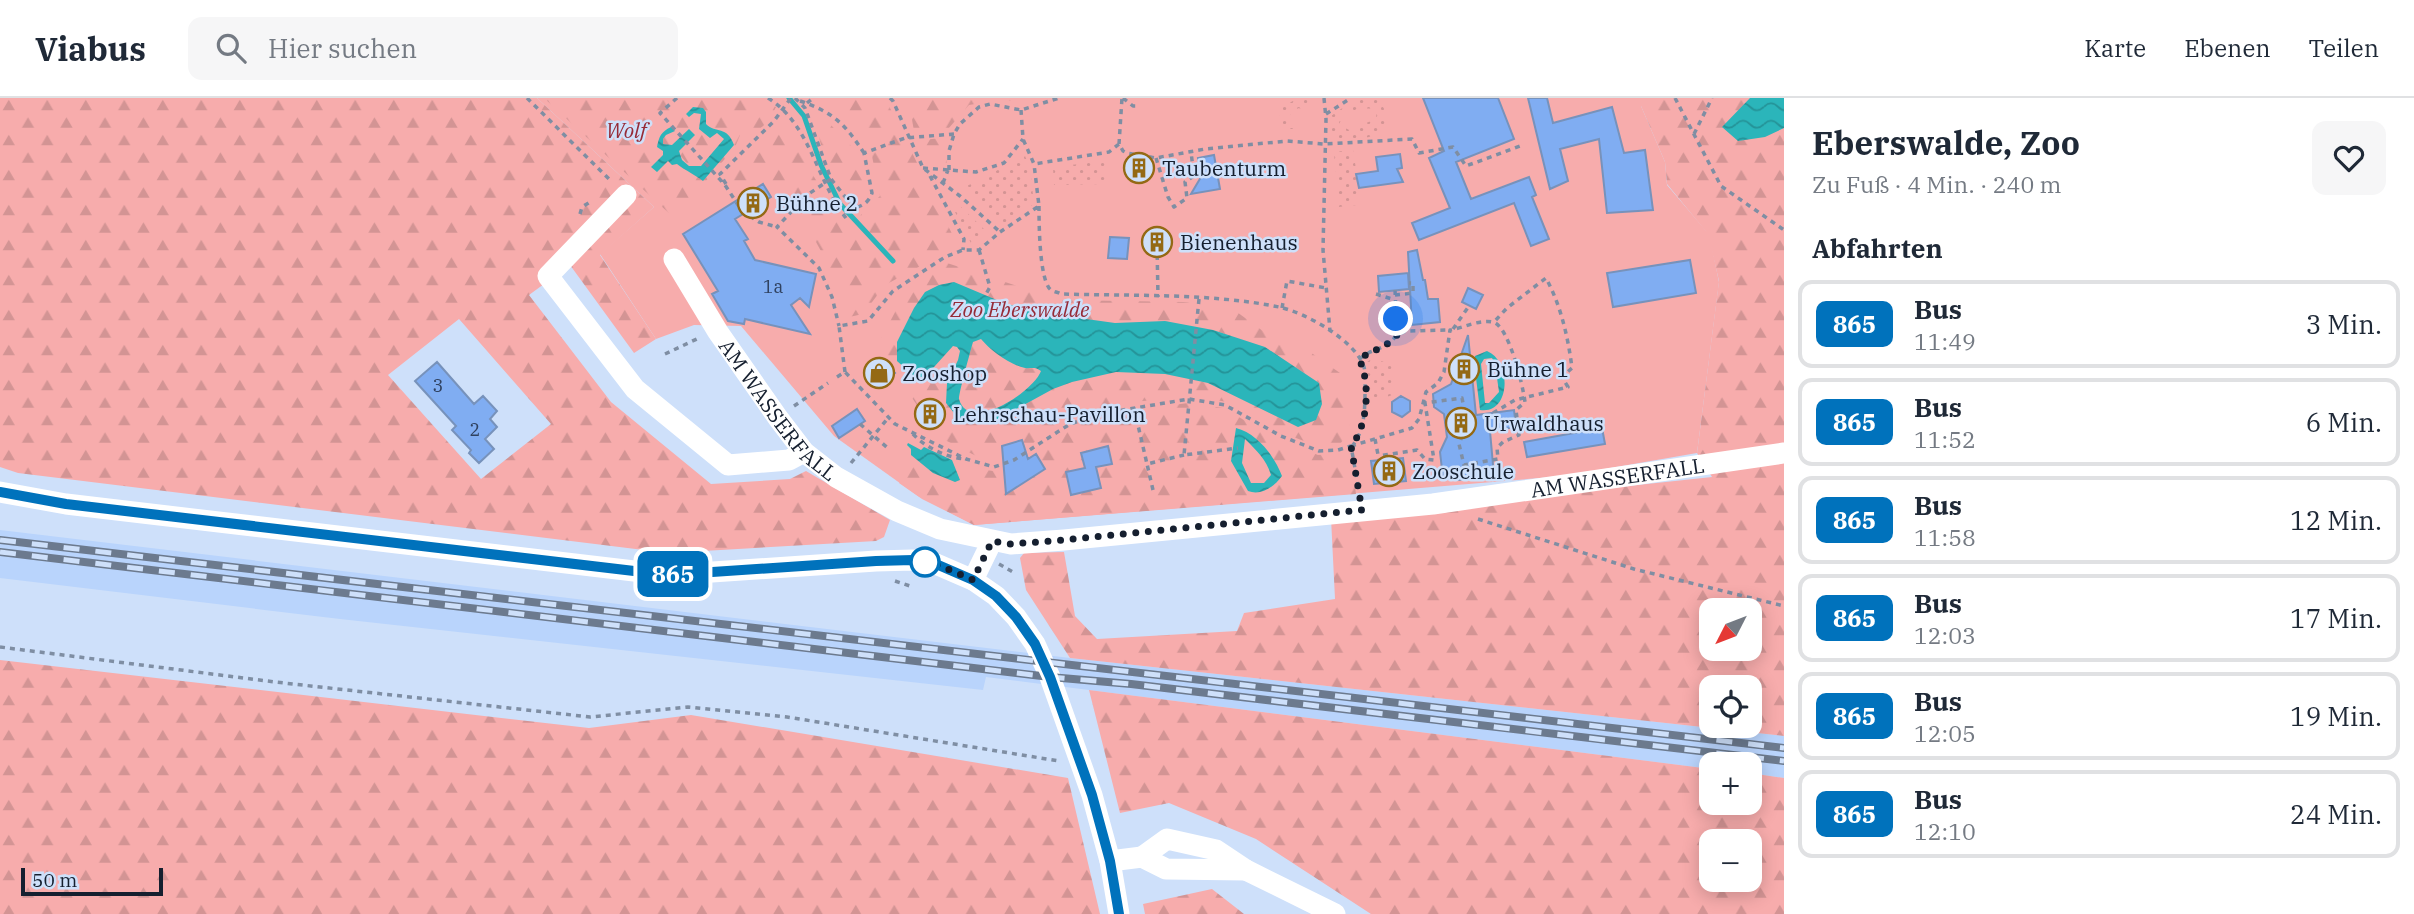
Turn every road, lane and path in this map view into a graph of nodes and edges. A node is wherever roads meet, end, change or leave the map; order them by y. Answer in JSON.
{"nodes":[{"id":1,"x":527,"y":98,"type":"edge"},
{"id":2,"x":677,"y":98,"type":"edge"},
{"id":3,"x":768,"y":98,"type":"edge"},
{"id":4,"x":813,"y":98,"type":"edge"},
{"id":5,"x":890,"y":98,"type":"edge"},
{"id":6,"x":1059,"y":98,"type":"edge"},
{"id":7,"x":1123,"y":98,"type":"edge"},
{"id":8,"x":1324,"y":98,"type":"edge"},
{"id":9,"x":1351,"y":98,"type":"edge"},
{"id":10,"x":1675,"y":98,"type":"edge"},
{"id":11,"x":1712,"y":98,"type":"edge"},
{"id":12,"x":795,"y":99,"type":"edge"},
{"id":13,"x":807,"y":103,"type":"junction"},
{"id":14,"x":1139,"y":106,"type":"dead end"},
{"id":15,"x":785,"y":108,"type":"junction"},
{"id":16,"x":1021,"y":110,"type":"junction"},
{"id":17,"x":1326,"y":114,"type":"junction"},
{"id":18,"x":954,"y":134,"type":"junction"},
{"id":19,"x":1693,"y":134,"type":"junction"},
{"id":20,"x":907,"y":138,"type":"junction"},
{"id":21,"x":1023,"y":139,"type":"junction"},
{"id":22,"x":1119,"y":144,"type":"junction"},
{"id":23,"x":1324,"y":144,"type":"junction"},
{"id":24,"x":1523,"y":145,"type":"dead end"},
{"id":25,"x":864,"y":152,"type":"junction"},
{"id":26,"x":1191,"y":152,"type":"junction"},
{"id":27,"x":1156,"y":158,"type":"junction"},
{"id":28,"x":1034,"y":164,"type":"junction"},
{"id":29,"x":923,"y":168,"type":"junction"},
{"id":30,"x":949,"y":170,"type":"junction"},
{"id":31,"x":928,"y":174,"type":"junction"},
{"id":32,"x":831,"y":179,"type":"junction"},
{"id":33,"x":943,"y":183,"type":"junction"},
{"id":34,"x":825,"y":184,"type":"junction"},
{"id":35,"x":725,"y":186,"type":"junction"},
{"id":36,"x":626,"y":195,"type":"joint"},
{"id":37,"x":1039,"y":206,"type":"junction"},
{"id":38,"x":846,"y":218,"type":"dead end"},
{"id":39,"x":777,"y":227,"type":"junction"},
{"id":40,"x":1784,"y":230,"type":"edge"},
{"id":41,"x":1000,"y":232,"type":"junction"},
{"id":42,"x":1157,"y":245,"type":"dead end"},
{"id":43,"x":963,"y":250,"type":"junction"},
{"id":44,"x":979,"y":250,"type":"junction"},
{"id":45,"x":674,"y":259,"type":"dead end"},
{"id":46,"x":1409,"y":283,"type":"dead end"},
{"id":47,"x":1325,"y":288,"type":"junction"},
{"id":48,"x":986,"y":294,"type":"dead end"},
{"id":49,"x":1376,"y":294,"type":"dead end"},
{"id":50,"x":1395,"y":295,"type":"junction"},
{"id":51,"x":1158,"y":296,"type":"junction"},
{"id":52,"x":1199,"y":298,"type":"junction"},
{"id":53,"x":1469,"y":306,"type":"dead end"},
{"id":54,"x":1282,"y":308,"type":"junction"},
{"id":55,"x":1494,"y":322,"type":"junction"},
{"id":56,"x":839,"y":327,"type":"junction"},
{"id":57,"x":1452,"y":329,"type":"junction"},
{"id":58,"x":1330,"y":331,"type":"junction"},
{"id":59,"x":1397,"y":335,"type":"junction"},
{"id":60,"x":1359,"y":359,"type":"junction"},
{"id":61,"x":845,"y":372,"type":"junction"},
{"id":62,"x":837,"y":377,"type":"dead end"},
{"id":63,"x":828,"y":383,"type":"dead end"},
{"id":64,"x":1524,"y":397,"type":"junction"},
{"id":65,"x":1189,"y":399,"type":"junction"},
{"id":66,"x":1425,"y":403,"type":"junction"},
{"id":67,"x":1133,"y":407,"type":"junction"},
{"id":68,"x":1493,"y":413,"type":"dead end"},
{"id":69,"x":778,"y":418,"type":"junction"},
{"id":70,"x":888,"y":418,"type":"junction"},
{"id":71,"x":860,"y":424,"type":"dead end"},
{"id":72,"x":874,"y":436,"type":"junction"},
{"id":73,"x":1375,"y":439,"type":"junction"},
{"id":74,"x":1351,"y":446,"type":"junction"},
{"id":75,"x":1238,"y":448,"type":"dead end"},
{"id":76,"x":890,"y":450,"type":"dead end"},
{"id":77,"x":804,"y":452,"type":"junction"},
{"id":78,"x":1784,"y":453,"type":"edge"},
{"id":79,"x":1184,"y":455,"type":"junction"},
{"id":80,"x":1147,"y":464,"type":"junction"},
{"id":81,"x":847,"y":468,"type":"dead end"},
{"id":82,"x":1153,"y":490,"type":"dead end"},
{"id":83,"x":0,"y":492,"type":"edge"},
{"id":84,"x":1362,"y":510,"type":"junction"},
{"id":85,"x":1471,"y":516,"type":"dead end"},
{"id":86,"x":918,"y":521,"type":"junction"},
{"id":87,"x":940,"y":529,"type":"junction"},
{"id":88,"x":992,"y":541,"type":"junction"},
{"id":89,"x":913,"y":560,"type":"junction"},
{"id":90,"x":936,"y":564,"type":"junction"},
{"id":91,"x":1001,"y":565,"type":"dead end"},
{"id":92,"x":1013,"y":572,"type":"dead end"},
{"id":93,"x":973,"y":580,"type":"junction"},
{"id":94,"x":1784,"y":606,"type":"edge"},
{"id":95,"x":0,"y":647,"type":"edge"},
{"id":96,"x":1081,"y":764,"type":"junction"},
{"id":97,"x":1110,"y":861,"type":"junction"},
{"id":98,"x":1119,"y":914,"type":"edge"},
{"id":99,"x":1335,"y":914,"type":"edge"}],
"edges":[{"from":1,"to":36,"type":"path"},
{"from":2,"to":35,"type":"path"},
{"from":3,"to":15,"type":"path"},
{"from":4,"to":13,"type":"path"},
{"from":5,"to":20,"type":"path"},
{"from":6,"to":16,"type":"path"},
{"from":7,"to":14,"type":"path"},
{"from":7,"to":22,"type":"path"},
{"from":8,"to":17,"type":"path"},
{"from":9,"to":17,"type":"path"},
{"from":10,"to":19,"type":"path"},
{"from":11,"to":19,"type":"path"},
{"from":12,"to":13,"type":"path"},
{"from":12,"to":15,"type":"path"},
{"from":12,"to":32,"type":"path"},
{"from":13,"to":25,"type":"path"},
{"from":15,"to":34,"type":"path"},
{"from":15,"to":35,"type":"path"},
{"from":16,"to":18,"type":"path"},
{"from":16,"to":21,"type":"path"},
{"from":17,"to":23,"type":"path"},
{"from":18,"to":20,"type":"path"},
{"from":18,"to":30,"type":"path"},
{"from":19,"to":40,"type":"path"},
{"from":20,"to":25,"type":"path"},
{"from":20,"to":29,"type":"path"},
{"from":21,"to":28,"type":"path"},
{"from":21,"to":30,"type":"path"},
{"from":22,"to":27,"type":"path"},
{"from":22,"to":28,"type":"path"},
{"from":23,"to":24,"type":"path"},
{"from":23,"to":26,"type":"path"},
{"from":23,"to":47,"type":"path"},
{"from":25,"to":32,"type":"path"},
{"from":26,"to":27,"type":"path"},
{"from":26,"to":27,"type":"path"},
{"from":28,"to":37,"type":"path"},
{"from":29,"to":30,"type":"path"},
{"from":29,"to":31,"type":"path"},
{"from":30,"to":33,"type":"path"},
{"from":31,"to":33,"type":"path"},
{"from":31,"to":43,"type":"path"},
{"from":32,"to":34,"type":"path"},
{"from":33,"to":41,"type":"path"},
{"from":34,"to":38,"type":"path"},
{"from":34,"to":39,"type":"path"},
{"from":35,"to":39,"type":"path"},
{"from":36,"to":77,"type":"street"},
{"from":37,"to":41,"type":"path"},
{"from":37,"to":51,"type":"path"},
{"from":39,"to":56,"type":"path"},
{"from":41,"to":44,"type":"path"},
{"from":42,"to":51,"type":"path"},
{"from":43,"to":44,"type":"path"},
{"from":43,"to":56,"type":"path"},
{"from":44,"to":48,"type":"path"},
{"from":45,"to":69,"type":"street","name":"AM WASSERFALL"},
{"from":46,"to":50,"type":"path"},
{"from":47,"to":54,"type":"path"},
{"from":47,"to":58,"type":"path"},
{"from":49,"to":50,"type":"path"},
{"from":50,"to":59,"type":"path"},
{"from":51,"to":52,"type":"path"},
{"from":52,"to":54,"type":"path"},
{"from":52,"to":65,"type":"path"},
{"from":53,"to":57,"type":"path"},
{"from":54,"to":58,"type":"path"},
{"from":55,"to":57,"type":"path"},
{"from":55,"to":64,"type":"path"},
{"from":55,"to":64,"type":"path"},
{"from":56,"to":61,"type":"path"},
{"from":57,"to":59,"type":"path"},
{"from":57,"to":66,"type":"path"},
{"from":58,"to":60,"type":"path"},
{"from":59,"to":60,"type":"path"},
{"from":60,"to":74,"type":"path"},
{"from":61,"to":62,"type":"path"},
{"from":61,"to":70,"type":"path"},
{"from":63,"to":69,"type":"path"},
{"from":64,"to":66,"type":"path"},
{"from":64,"to":68,"type":"path"},
{"from":65,"to":67,"type":"path"},
{"from":65,"to":74,"type":"path"},
{"from":65,"to":79,"type":"path"},
{"from":66,"to":73,"type":"path"},
{"from":66,"to":73,"type":"path"},
{"from":67,"to":70,"type":"path"},
{"from":67,"to":80,"type":"path"},
{"from":69,"to":77,"type":"street","name":"AM WASSERFALL"},
{"from":70,"to":72,"type":"path"},
{"from":71,"to":72,"type":"path"},
{"from":72,"to":76,"type":"path"},
{"from":72,"to":81,"type":"path"},
{"from":73,"to":74,"type":"path"},
{"from":74,"to":84,"type":"path"},
{"from":75,"to":79,"type":"path"},
{"from":77,"to":86,"type":"street","name":"AM WASSERFALL"},
{"from":78,"to":84,"type":"street","name":"AM WASSERFALL"},
{"from":79,"to":80,"type":"path"},
{"from":80,"to":82,"type":"path"},
{"from":83,"to":89,"type":"street"},
{"from":84,"to":88,"type":"street","name":"AM WASSERFALL"},
{"from":85,"to":94,"type":"path"},
{"from":86,"to":87,"type":"street","name":"AM WASSERFALL"},
{"from":86,"to":89,"type":"street"},
{"from":87,"to":88,"type":"street","name":"AM WASSERFALL"},
{"from":87,"to":90,"type":"street"},
{"from":88,"to":93,"type":"street"},
{"from":89,"to":90,"type":"street"},
{"from":90,"to":93,"type":"street"},
{"from":91,"to":92,"type":"path"},
{"from":93,"to":96,"type":"street"},
{"from":95,"to":96,"type":"path"},
{"from":96,"to":97,"type":"street"},
{"from":97,"to":98,"type":"street"},
{"from":97,"to":99,"type":"street"}]}
